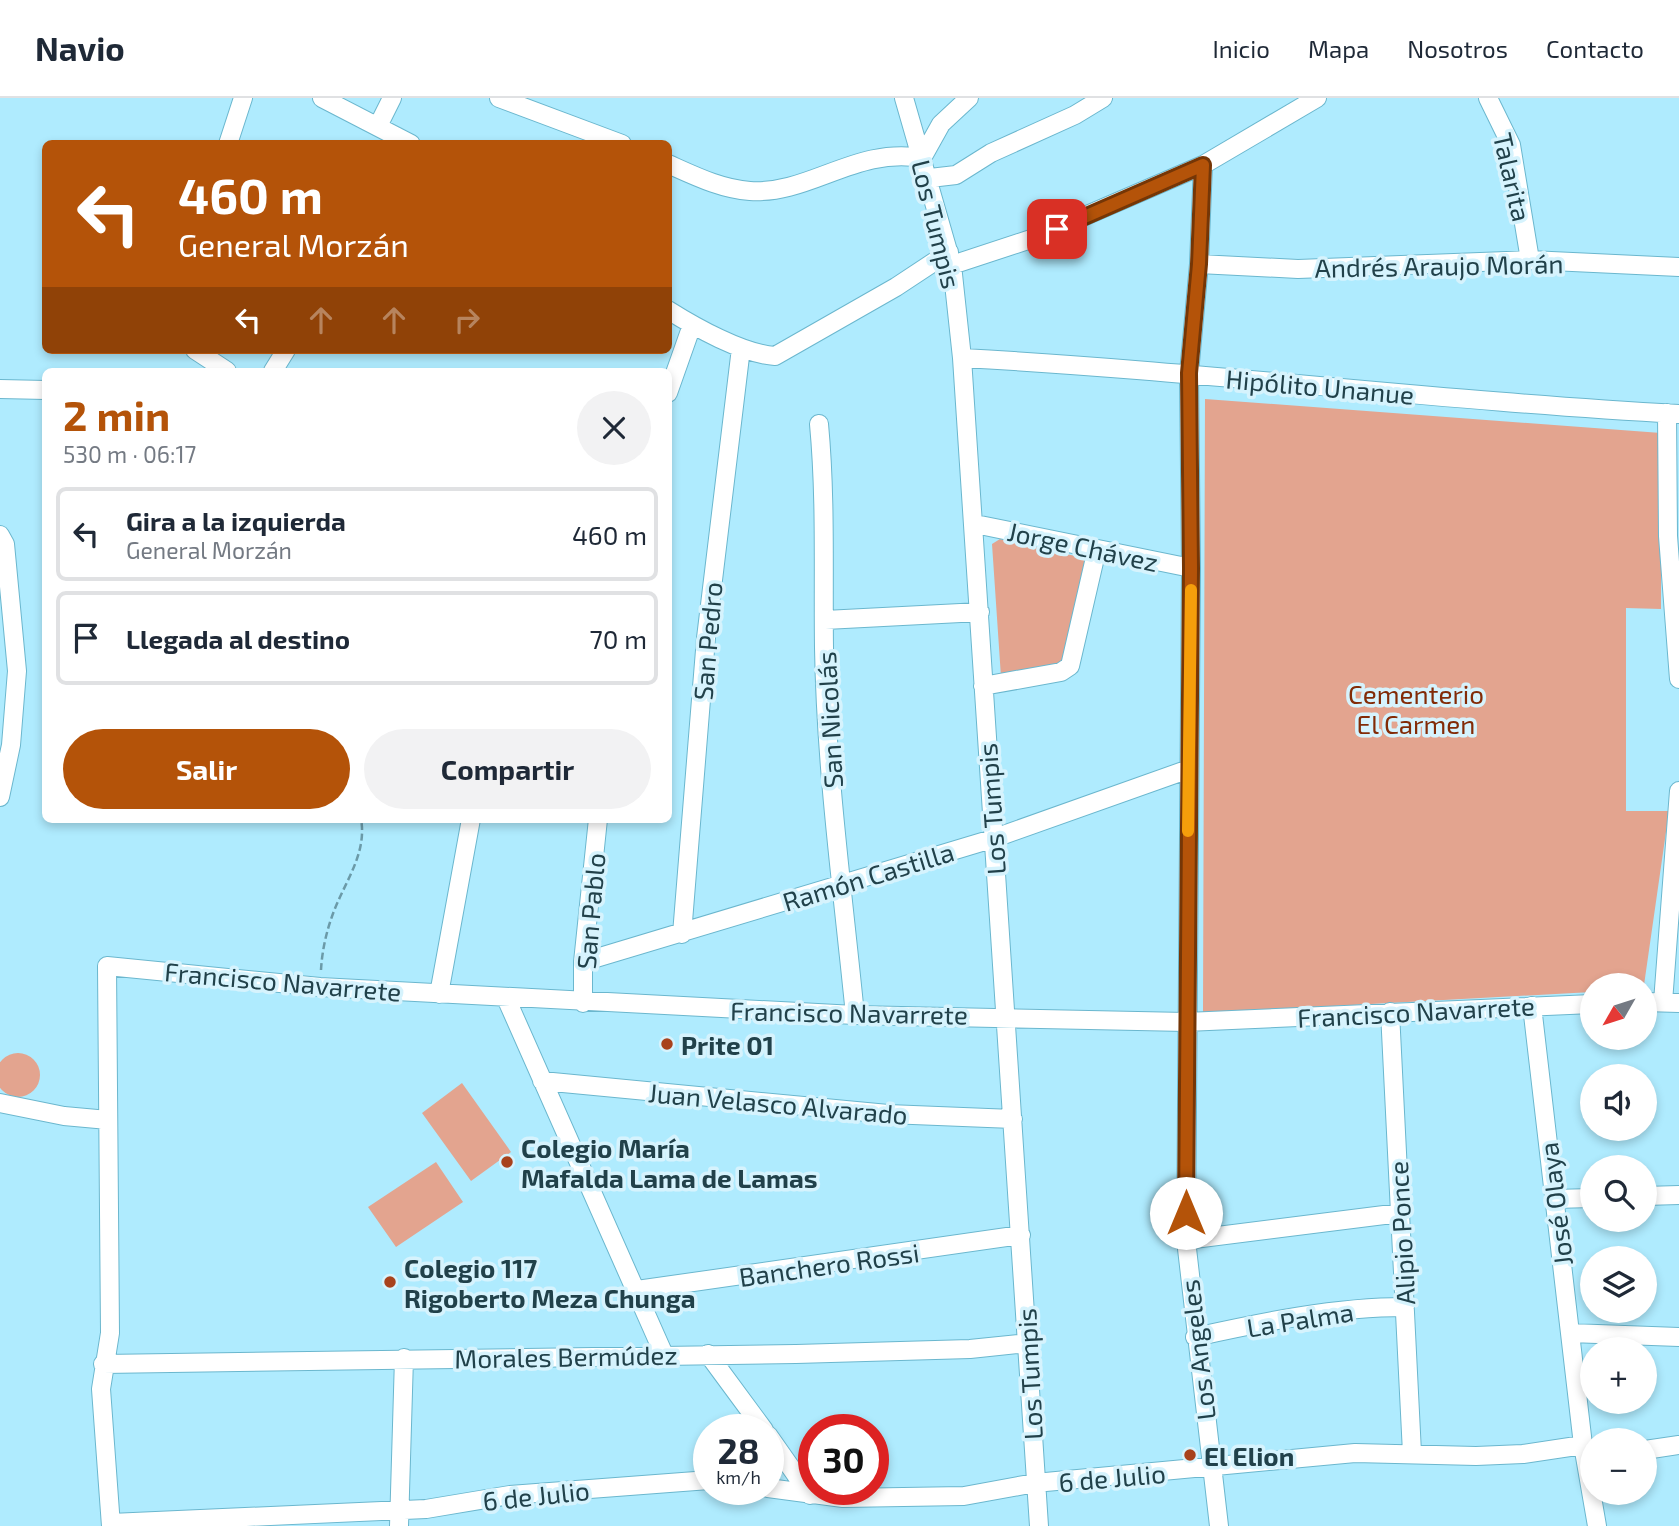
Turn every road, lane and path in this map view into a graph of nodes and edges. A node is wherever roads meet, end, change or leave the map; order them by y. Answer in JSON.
{"nodes":[{"id":1,"x":243,"y":98,"type":"edge"},
{"id":2,"x":322,"y":98,"type":"edge"},
{"id":3,"x":392,"y":98,"type":"edge"},
{"id":4,"x":499,"y":98,"type":"edge"},
{"id":5,"x":904,"y":98,"type":"edge"},
{"id":6,"x":968,"y":98,"type":"edge"},
{"id":7,"x":1103,"y":98,"type":"edge"},
{"id":8,"x":1317,"y":98,"type":"edge"},
{"id":9,"x":1488,"y":98,"type":"edge"},
{"id":10,"x":379,"y":126,"type":"junction"},
{"id":11,"x":229,"y":140,"type":"edge"},
{"id":12,"x":404,"y":140,"type":"edge"},
{"id":13,"x":611,"y":140,"type":"edge"},
{"id":14,"x":922,"y":158,"type":"junction"},
{"id":15,"x":1203,"y":165,"type":"junction"},
{"id":16,"x":672,"y":166,"type":"edge"},
{"id":17,"x":930,"y":178,"type":"junction"},
{"id":18,"x":951,"y":258,"type":"junction"},
{"id":19,"x":1530,"y":260,"type":"junction"},
{"id":20,"x":1199,"y":264,"type":"junction"},
{"id":21,"x":1679,"y":267,"type":"edge"},
{"id":22,"x":672,"y":312,"type":"edge"},
{"id":23,"x":692,"y":325,"type":"junction"},
{"id":24,"x":741,"y":348,"type":"junction"},
{"id":25,"x":201,"y":354,"type":"edge"},
{"id":26,"x":962,"y":358,"type":"junction"},
{"id":27,"x":222,"y":368,"type":"edge"},
{"id":28,"x":1189,"y":373,"type":"junction"},
{"id":29,"x":672,"y":382,"type":"edge"},
{"id":30,"x":0,"y":389,"type":"edge"},
{"id":31,"x":42,"y":390,"type":"edge"},
{"id":32,"x":1673,"y":414,"type":"edge"},
{"id":33,"x":819,"y":425,"type":"dead end"},
{"id":34,"x":975,"y":524,"type":"junction"},
{"id":35,"x":0,"y":535,"type":"edge"},
{"id":36,"x":1673,"y":536,"type":"edge"},
{"id":37,"x":1097,"y":549,"type":"junction"},
{"id":38,"x":1191,"y":568,"type":"junction"},
{"id":39,"x":980,"y":611,"type":"junction"},
{"id":40,"x":825,"y":620,"type":"junction"},
{"id":41,"x":1679,"y":679,"type":"edge"},
{"id":42,"x":984,"y":686,"type":"junction"},
{"id":43,"x":1189,"y":769,"type":"junction"},
{"id":44,"x":1679,"y":791,"type":"edge"},
{"id":45,"x":0,"y":797,"type":"edge"},
{"id":46,"x":362,"y":823,"type":"edge"},
{"id":47,"x":470,"y":823,"type":"edge"},
{"id":48,"x":598,"y":823,"type":"edge"},
{"id":49,"x":992,"y":839,"type":"junction"},
{"id":50,"x":1675,"y":873,"type":"edge"},
{"id":51,"x":842,"y":882,"type":"junction"},
{"id":52,"x":682,"y":934,"type":"junction"},
{"id":53,"x":583,"y":962,"type":"junction"},
{"id":54,"x":320,"y":987,"type":"junction"},
{"id":55,"x":439,"y":994,"type":"junction"},
{"id":56,"x":506,"y":998,"type":"junction"},
{"id":57,"x":1662,"y":1002,"type":"edge"},
{"id":58,"x":583,"y":1003,"type":"junction"},
{"id":59,"x":1580,"y":1004,"type":"edge"},
{"id":60,"x":1532,"y":1006,"type":"junction"},
{"id":61,"x":1390,"y":1013,"type":"junction"},
{"id":62,"x":855,"y":1015,"type":"junction"},
{"id":63,"x":1005,"y":1016,"type":"junction"},
{"id":64,"x":1186,"y":1022,"type":"junction"},
{"id":65,"x":542,"y":1081,"type":"junction"},
{"id":66,"x":0,"y":1103,"type":"edge"},
{"id":67,"x":1013,"y":1119,"type":"junction"},
{"id":68,"x":108,"y":1120,"type":"junction"},
{"id":69,"x":1679,"y":1195,"type":"edge"},
{"id":70,"x":1657,"y":1196,"type":"edge"},
{"id":71,"x":1580,"y":1198,"type":"edge"},
{"id":72,"x":1554,"y":1199,"type":"junction"},
{"id":73,"x":1400,"y":1213,"type":"junction"},
{"id":74,"x":1021,"y":1235,"type":"junction"},
{"id":75,"x":1186,"y":1240,"type":"junction"},
{"id":76,"x":637,"y":1290,"type":"junction"},
{"id":77,"x":1405,"y":1307,"type":"junction"},
{"id":78,"x":1570,"y":1333,"type":"junction"},
{"id":79,"x":1679,"y":1336,"type":"edge"},
{"id":80,"x":1195,"y":1337,"type":"junction"},
{"id":81,"x":1027,"y":1343,"type":"junction"},
{"id":82,"x":708,"y":1354,"type":"junction"},
{"id":83,"x":665,"y":1357,"type":"junction"},
{"id":84,"x":404,"y":1358,"type":"junction"},
{"id":85,"x":103,"y":1364,"type":"junction"},
{"id":86,"x":752,"y":1414,"type":"edge"},
{"id":87,"x":1583,"y":1428,"type":"edge"},
{"id":88,"x":1679,"y":1445,"type":"edge"},
{"id":89,"x":1657,"y":1448,"type":"edge"},
{"id":90,"x":1412,"y":1453,"type":"junction"},
{"id":91,"x":1580,"y":1454,"type":"edge"},
{"id":92,"x":784,"y":1458,"type":"edge"},
{"id":93,"x":1211,"y":1468,"type":"junction"},
{"id":94,"x":798,"y":1478,"type":"edge"},
{"id":95,"x":693,"y":1481,"type":"edge"},
{"id":96,"x":1035,"y":1483,"type":"junction"},
{"id":97,"x":889,"y":1498,"type":"edge"},
{"id":98,"x":1594,"y":1505,"type":"edge"},
{"id":99,"x":399,"y":1519,"type":"edge"},
{"id":100,"x":111,"y":1524,"type":"edge"},
{"id":101,"x":1039,"y":1526,"type":"edge"},
{"id":102,"x":1219,"y":1526,"type":"edge"},
{"id":103,"x":1597,"y":1526,"type":"edge"}],
"edges":[{"from":1,"to":11,"type":"street"},
{"from":2,"to":10,"type":"street"},
{"from":3,"to":10,"type":"street"},
{"from":4,"to":13,"type":"street"},
{"from":5,"to":14,"type":"street","name":"Los Tumpis"},
{"from":6,"to":14,"type":"street"},
{"from":7,"to":17,"type":"street"},
{"from":8,"to":15,"type":"street"},
{"from":9,"to":19,"type":"street","name":"Talarita"},
{"from":10,"to":12,"type":"street"},
{"from":14,"to":16,"type":"street"},
{"from":14,"to":17,"type":"street","name":"Los Tumpis"},
{"from":15,"to":18,"type":"street"},
{"from":15,"to":20,"type":"street","name":"Los Angeles"},
{"from":17,"to":18,"type":"street","name":"Los Tumpis"},
{"from":18,"to":24,"type":"street"},
{"from":18,"to":26,"type":"street","name":"Los Tumpis"},
{"from":19,"to":20,"type":"street","name":"Andrés Araujo Morán"},
{"from":19,"to":21,"type":"street","name":"Andrés Araujo Morán"},
{"from":20,"to":28,"type":"street","name":"Los Angeles"},
{"from":22,"to":23,"type":"street"},
{"from":23,"to":24,"type":"street"},
{"from":23,"to":29,"type":"street"},
{"from":24,"to":52,"type":"street","name":"San Pedro"},
{"from":25,"to":27,"type":"street"},
{"from":26,"to":28,"type":"street","name":"Hipólito Unanue"},
{"from":26,"to":34,"type":"street","name":"Los Tumpis"},
{"from":28,"to":32,"type":"street","name":"Hipólito Unanue"},
{"from":28,"to":38,"type":"street","name":"Los Angeles"},
{"from":30,"to":31,"type":"street"},
{"from":32,"to":36,"type":"street"},
{"from":33,"to":40,"type":"street","name":"San Nicolás"},
{"from":34,"to":37,"type":"street","name":"Jorge Chávez"},
{"from":34,"to":39,"type":"street","name":"Los Tumpis"},
{"from":35,"to":45,"type":"street"},
{"from":36,"to":41,"type":"street"},
{"from":37,"to":38,"type":"street","name":"Jorge Chávez"},
{"from":37,"to":42,"type":"street"},
{"from":38,"to":43,"type":"street","name":"Los Angeles"},
{"from":39,"to":40,"type":"street"},
{"from":39,"to":42,"type":"street","name":"Los Tumpis"},
{"from":40,"to":51,"type":"street","name":"San Nicolás"},
{"from":42,"to":49,"type":"street","name":"Los Tumpis"},
{"from":43,"to":49,"type":"street","name":"Ramón Castilla"},
{"from":43,"to":64,"type":"street","name":"Los Angeles"},
{"from":44,"to":50,"type":"street"},
{"from":46,"to":54,"type":"path"},
{"from":47,"to":55,"type":"street"},
{"from":48,"to":53,"type":"street","name":"San Pablo"},
{"from":49,"to":51,"type":"street","name":"Ramón Castilla"},
{"from":49,"to":63,"type":"street","name":"Los Tumpis"},
{"from":50,"to":57,"type":"street"},
{"from":51,"to":52,"type":"street","name":"Ramón Castilla"},
{"from":51,"to":62,"type":"street","name":"San Nicolás"},
{"from":52,"to":53,"type":"street","name":"Ramón Castilla"},
{"from":53,"to":58,"type":"street","name":"San Pablo"},
{"from":54,"to":55,"type":"street","name":"Francisco Navarrete"},
{"from":54,"to":68,"type":"street","name":"Francisco Navarrete"},
{"from":55,"to":56,"type":"street","name":"Francisco Navarrete"},
{"from":56,"to":58,"type":"street","name":"Francisco Navarrete"},
{"from":56,"to":65,"type":"street"},
{"from":58,"to":62,"type":"street","name":"Francisco Navarrete"},
{"from":59,"to":60,"type":"street","name":"Francisco Navarrete"},
{"from":60,"to":61,"type":"street","name":"Francisco Navarrete"},
{"from":60,"to":72,"type":"street","name":"José Olaya"},
{"from":61,"to":64,"type":"street","name":"Francisco Navarrete"},
{"from":61,"to":73,"type":"street","name":"Alipio Ponce"},
{"from":62,"to":63,"type":"street","name":"Francisco Navarrete"},
{"from":63,"to":64,"type":"street","name":"Francisco Navarrete"},
{"from":63,"to":67,"type":"street","name":"Los Tumpis"},
{"from":64,"to":75,"type":"street","name":"Los Angeles"},
{"from":65,"to":67,"type":"street","name":"Juan Velasco Alvarado"},
{"from":65,"to":76,"type":"street"},
{"from":66,"to":68,"type":"street"},
{"from":67,"to":74,"type":"street","name":"Los Tumpis"},
{"from":68,"to":85,"type":"street"},
{"from":69,"to":70,"type":"street"},
{"from":71,"to":72,"type":"street"},
{"from":72,"to":78,"type":"street","name":"José Olaya"},
{"from":73,"to":75,"type":"street"},
{"from":73,"to":77,"type":"street","name":"Alipio Ponce"},
{"from":74,"to":76,"type":"street","name":"Banchero Rossi"},
{"from":74,"to":81,"type":"street","name":"Los Tumpis"},
{"from":75,"to":80,"type":"street","name":"Los Angeles"},
{"from":76,"to":83,"type":"street"},
{"from":77,"to":80,"type":"street","name":"La Palma"},
{"from":77,"to":90,"type":"street","name":"Alipio Ponce"},
{"from":78,"to":79,"type":"street"},
{"from":78,"to":87,"type":"street","name":"José Olaya"},
{"from":80,"to":93,"type":"street","name":"Los Angeles"},
{"from":81,"to":82,"type":"street","name":"Morales Bermúdez"},
{"from":81,"to":96,"type":"street","name":"Los Tumpis"},
{"from":82,"to":83,"type":"street","name":"Morales Bermúdez"},
{"from":82,"to":86,"type":"street"},
{"from":83,"to":84,"type":"street","name":"Morales Bermúdez"},
{"from":84,"to":85,"type":"street","name":"Morales Bermúdez"},
{"from":84,"to":99,"type":"street"},
{"from":85,"to":100,"type":"street"},
{"from":88,"to":89,"type":"street"},
{"from":90,"to":91,"type":"street","name":"6 de Julio"},
{"from":90,"to":93,"type":"street","name":"6 de Julio"},
{"from":92,"to":94,"type":"street"},
{"from":93,"to":96,"type":"street","name":"6 de Julio"},
{"from":93,"to":102,"type":"street","name":"Los Angeles"},
{"from":95,"to":99,"type":"street","name":"6 de Julio"},
{"from":96,"to":97,"type":"street","name":"6 de Julio"},
{"from":96,"to":101,"type":"street","name":"Los Tumpis"},
{"from":98,"to":103,"type":"street","name":"José Olaya"},
{"from":99,"to":100,"type":"street","name":"6 de Julio"}]}
